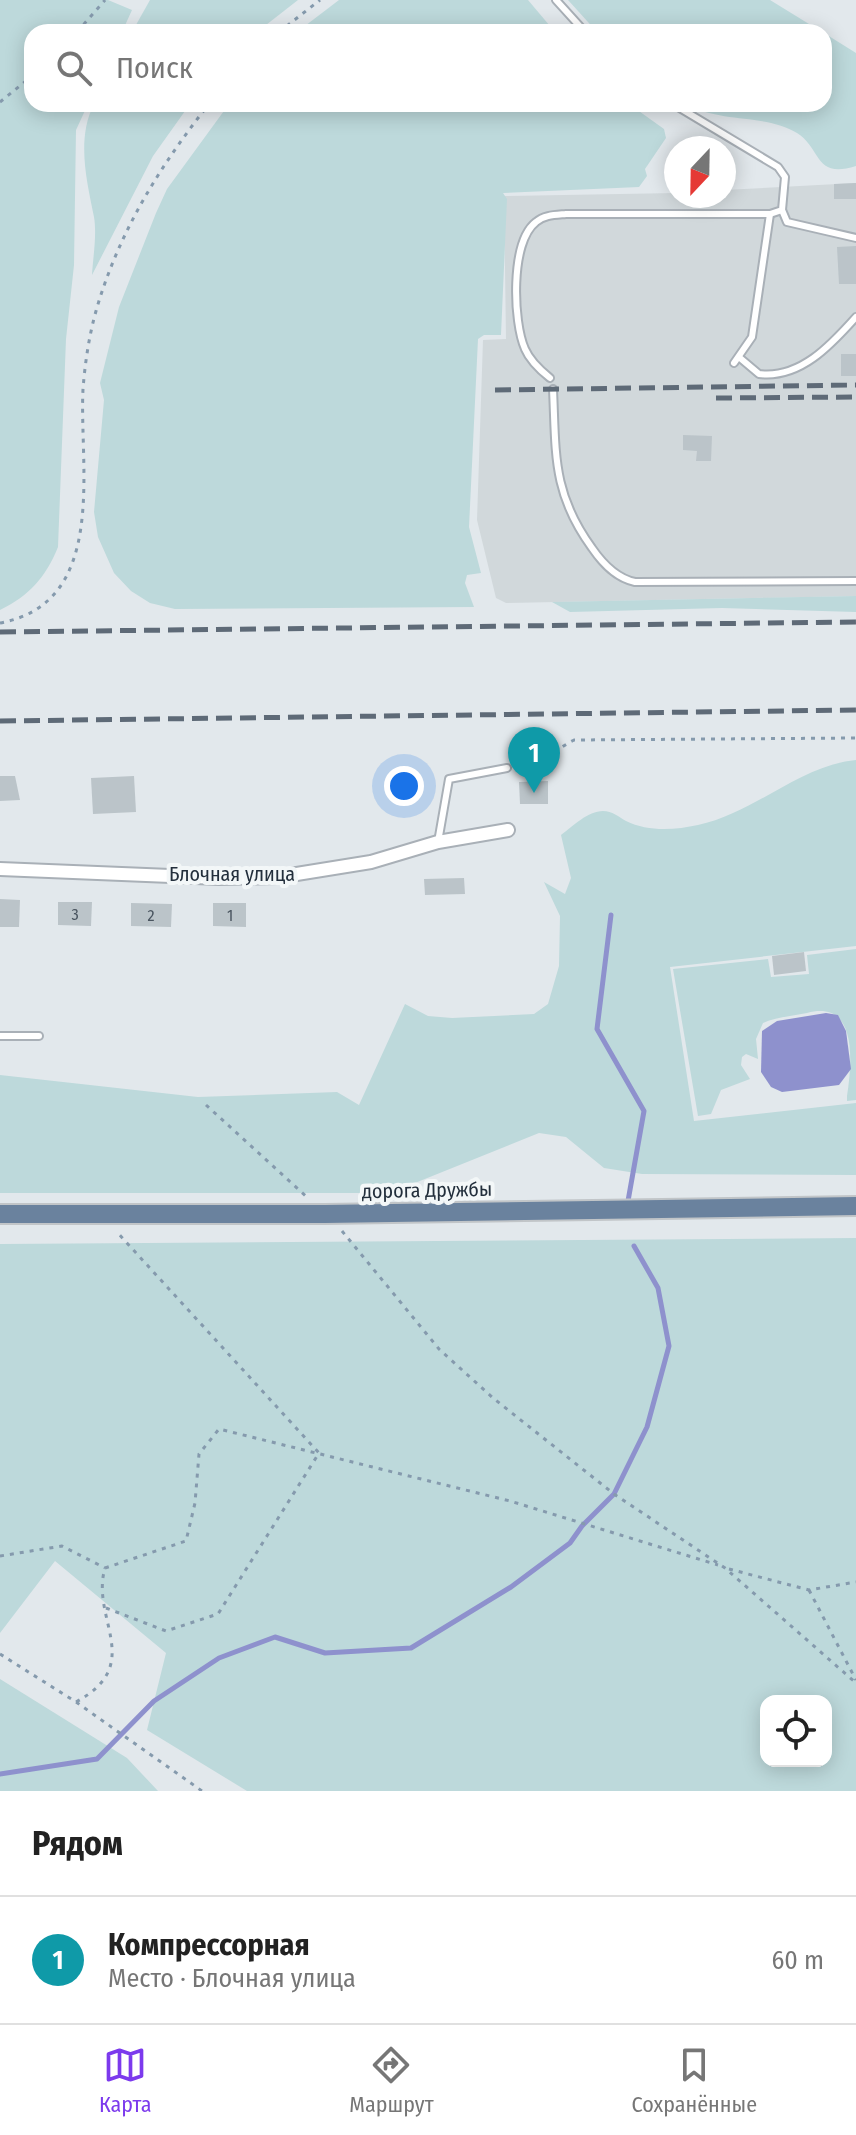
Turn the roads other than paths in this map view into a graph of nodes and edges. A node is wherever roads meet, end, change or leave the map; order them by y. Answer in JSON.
{"nodes":[{"id":1,"x":556,"y":0,"type":"edge"},
{"id":2,"x":578,"y":24,"type":"edge"},
{"id":3,"x":686,"y":112,"type":"edge"},
{"id":4,"x":782,"y":210,"type":"junction"},
{"id":5,"x":770,"y":214,"type":"junction"},
{"id":6,"x":856,"y":238,"type":"edge"},
{"id":7,"x":856,"y":317,"type":"edge"},
{"id":8,"x":550,"y":378,"type":"dead end"},
{"id":9,"x":553,"y":389,"type":"dead end"},
{"id":10,"x":856,"y":581,"type":"edge"},
{"id":11,"x":507,"y":768,"type":"road end"},
{"id":12,"x":508,"y":830,"type":"dead end"},
{"id":13,"x":438,"y":842,"type":"junction"},
{"id":14,"x":0,"y":869,"type":"edge"},
{"id":15,"x":0,"y":1036,"type":"edge"},
{"id":16,"x":39,"y":1036,"type":"dead end"},
{"id":17,"x":856,"y":1206,"type":"edge"},
{"id":18,"x":0,"y":1214,"type":"edge"}],
"edges":[{"from":1,"to":2,"type":"lane"},
{"from":3,"to":4,"type":"lane"},
{"from":4,"to":5,"type":"lane"},
{"from":4,"to":6,"type":"lane"},
{"from":5,"to":7,"type":"lane"},
{"from":5,"to":8,"type":"lane"},
{"from":9,"to":10,"type":"lane"},
{"from":11,"to":13,"type":"lane"},
{"from":12,"to":13,"type":"street","name":"Блочная улица"},
{"from":13,"to":14,"type":"street","name":"Блочная улица"},
{"from":15,"to":16,"type":"lane"},
{"from":17,"to":18,"type":"main road","name":"дорога Дружбы"}]}
